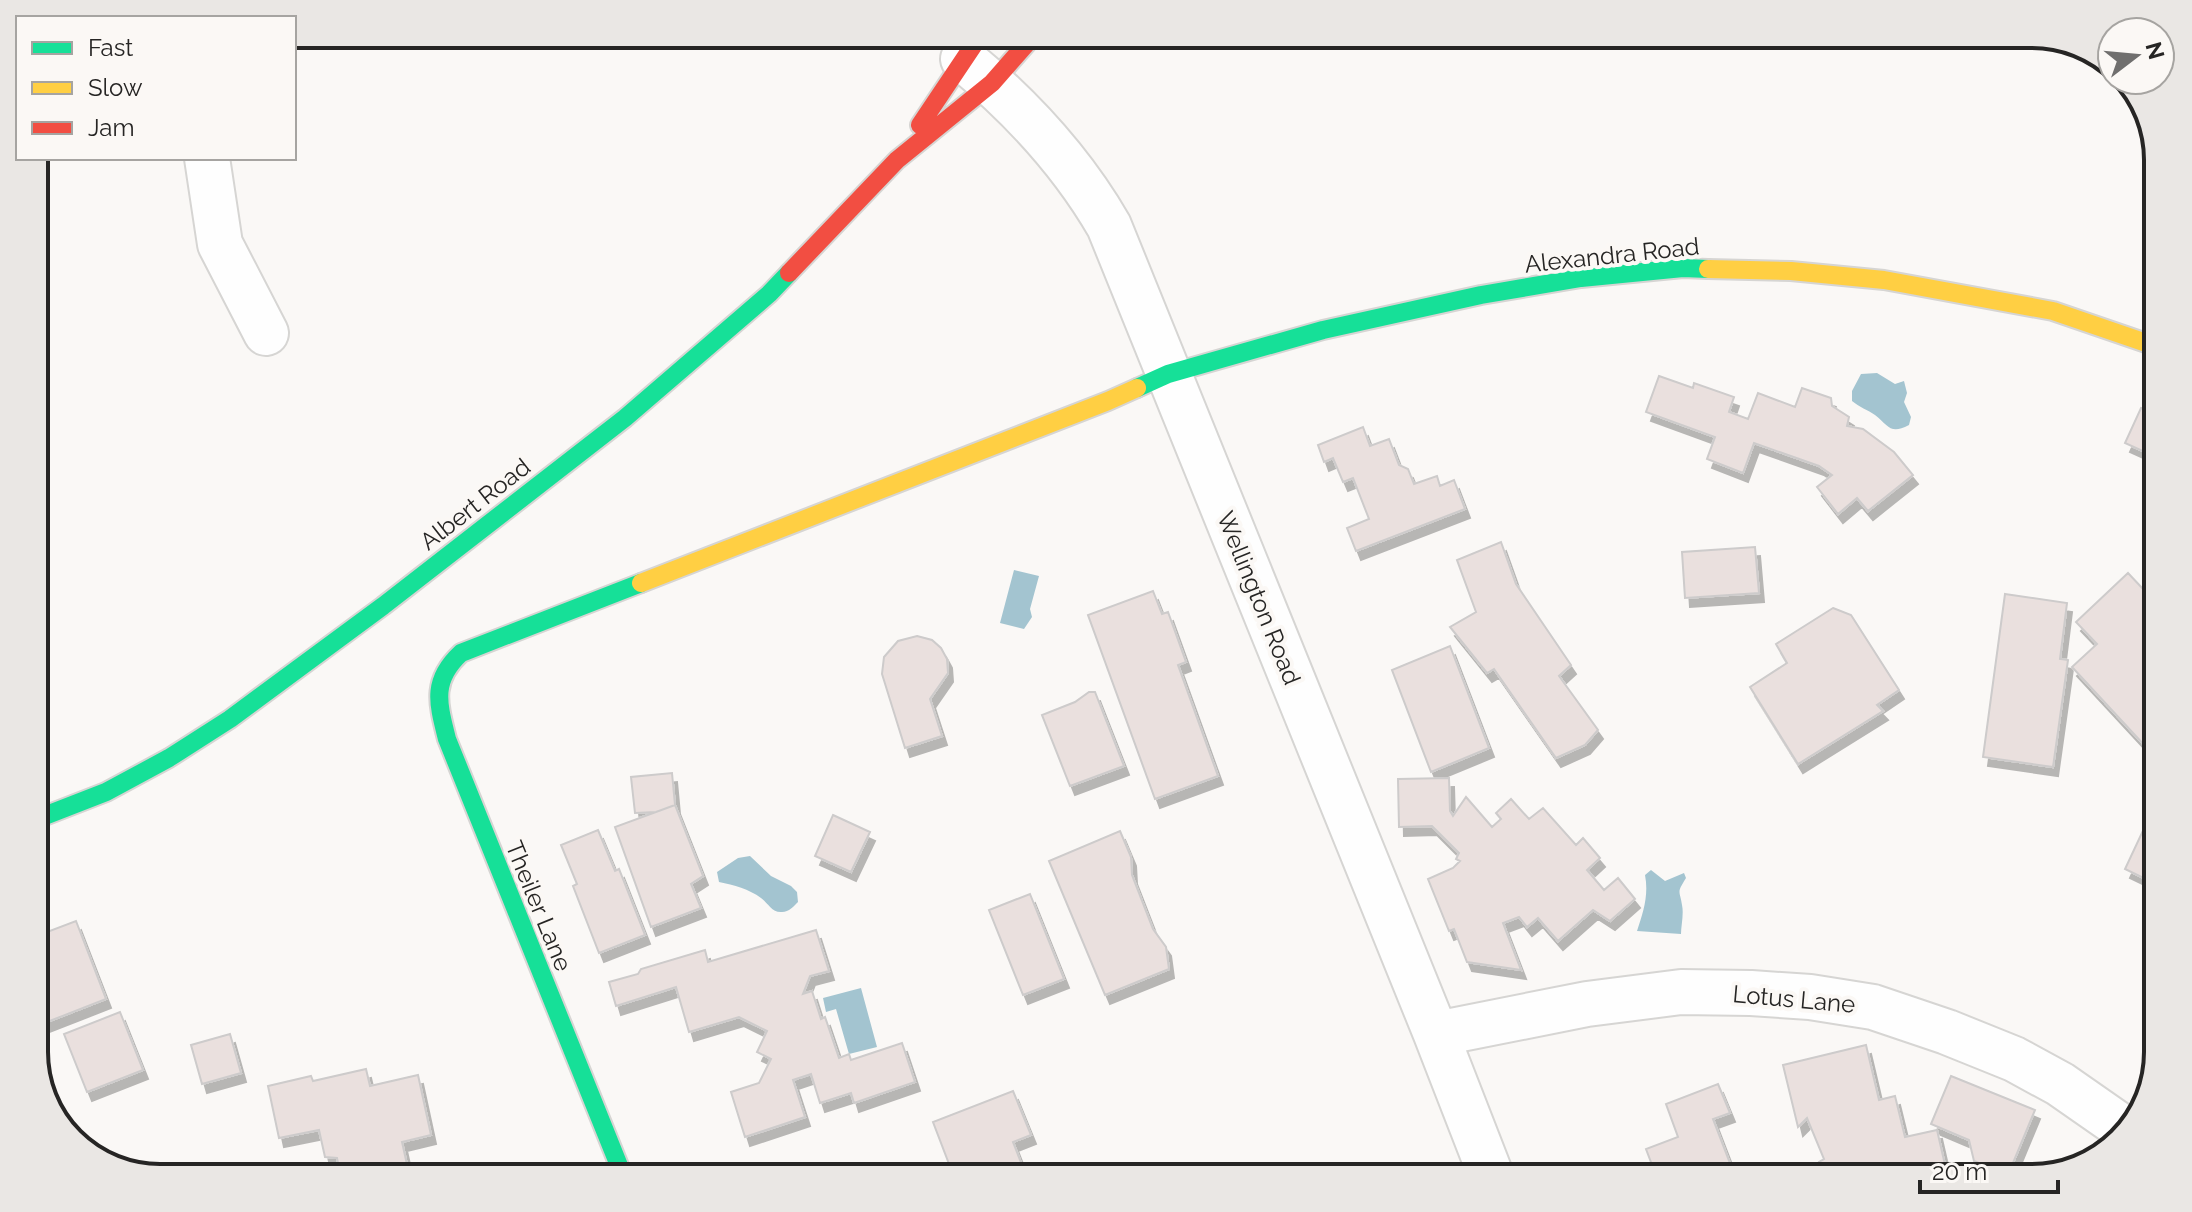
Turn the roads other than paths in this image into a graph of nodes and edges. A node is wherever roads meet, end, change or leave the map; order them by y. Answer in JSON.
{"nodes":[{"id":1,"x":1004,"y":48,"type":"edge"},
{"id":2,"x":979,"y":59,"type":"edge"},
{"id":3,"x":207,"y":160,"type":"edge"},
{"id":4,"x":897,"y":160,"type":"junction"},
{"id":5,"x":266,"y":333,"type":"dead end"},
{"id":6,"x":2144,"y":342,"type":"edge"},
{"id":7,"x":1168,"y":374,"type":"junction"},
{"id":8,"x":48,"y":815,"type":"edge"},
{"id":9,"x":1436,"y":1034,"type":"junction"},
{"id":10,"x":2117,"y":1124,"type":"edge"},
{"id":11,"x":619,"y":1164,"type":"edge"},
{"id":12,"x":1487,"y":1164,"type":"edge"}],
"edges":[{"from":1,"to":2,"type":"street","name":"Albert Road"},
{"from":2,"to":4,"type":"street","name":"Albert Road"},
{"from":2,"to":4,"type":"street","name":"Albert Road"},
{"from":2,"to":7,"type":"street","name":"Wellington Road"},
{"from":3,"to":5,"type":"street"},
{"from":4,"to":8,"type":"street","name":"Albert Road"},
{"from":6,"to":7,"type":"street","name":"Alexandra Road"},
{"from":7,"to":9,"type":"street","name":"Wellington Road"},
{"from":7,"to":11,"type":"street","name":"Theiler Lane"},
{"from":9,"to":10,"type":"street","name":"Lotus Lane"},
{"from":9,"to":12,"type":"street","name":"Wellington Road"}]}
